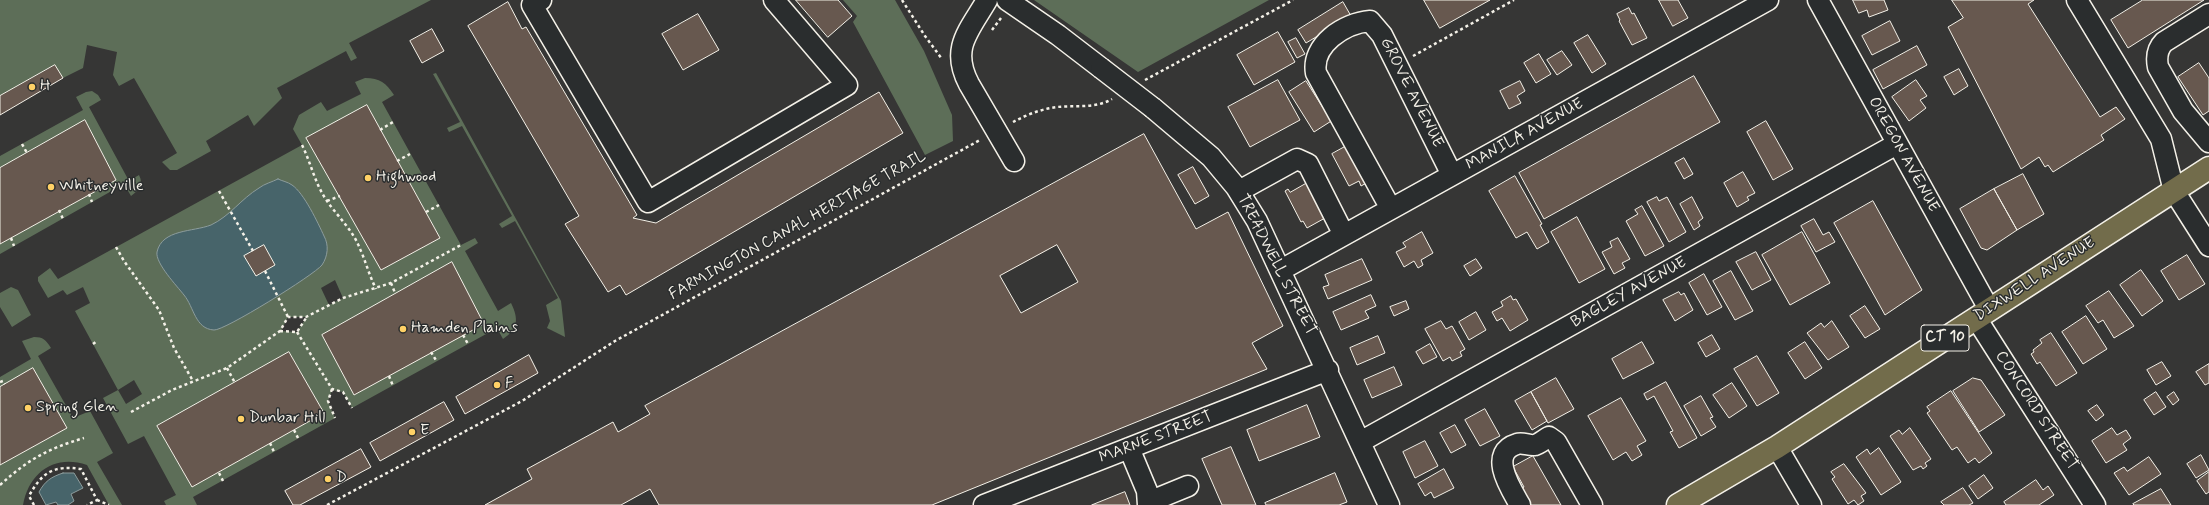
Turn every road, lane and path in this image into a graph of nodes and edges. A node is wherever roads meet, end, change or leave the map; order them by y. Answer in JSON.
{"nodes":[{"id":1,"x":540,"y":0,"type":"edge"},
{"id":2,"x":774,"y":0,"type":"edge"},
{"id":3,"x":902,"y":0,"type":"edge"},
{"id":4,"x":1007,"y":0,"type":"edge"},
{"id":5,"x":1293,"y":0,"type":"edge"},
{"id":6,"x":1514,"y":0,"type":"edge"},
{"id":7,"x":1768,"y":0,"type":"edge"},
{"id":8,"x":1818,"y":0,"type":"edge"},
{"id":9,"x":2077,"y":0,"type":"edge"},
{"id":10,"x":986,"y":2,"type":"edge"},
{"id":11,"x":1737,"y":8,"type":"edge"},
{"id":12,"x":2208,"y":21,"type":"edge"},
{"id":13,"x":989,"y":34,"type":"dead end"},
{"id":14,"x":945,"y":63,"type":"dead end"},
{"id":15,"x":1397,"y":65,"type":"junction"},
{"id":16,"x":1143,"y":81,"type":"dead end"},
{"id":17,"x":1118,"y":95,"type":"dead end"},
{"id":18,"x":394,"y":122,"type":"dead end"},
{"id":19,"x":1005,"y":124,"type":"junction"},
{"id":20,"x":380,"y":130,"type":"dead end"},
{"id":21,"x":2205,"y":136,"type":"edge"},
{"id":22,"x":22,"y":144,"type":"dead end"},
{"id":23,"x":1897,"y":144,"type":"junction"},
{"id":24,"x":302,"y":145,"type":"dead end"},
{"id":25,"x":27,"y":153,"type":"dead end"},
{"id":26,"x":410,"y":154,"type":"dead end"},
{"id":27,"x":397,"y":161,"type":"dead end"},
{"id":28,"x":1014,"y":161,"type":"dead end"},
{"id":29,"x":2209,"y":168,"type":"edge"},
{"id":30,"x":1452,"y":175,"type":"junction"},
{"id":31,"x":219,"y":191,"type":"dead end"},
{"id":32,"x":1239,"y":191,"type":"junction"},
{"id":33,"x":2174,"y":191,"type":"junction"},
{"id":34,"x":89,"y":194,"type":"dead end"},
{"id":35,"x":340,"y":196,"type":"dead end"},
{"id":36,"x":327,"y":201,"type":"junction"},
{"id":37,"x":92,"y":202,"type":"dead end"},
{"id":38,"x":439,"y":205,"type":"dead end"},
{"id":39,"x":1391,"y":209,"type":"junction"},
{"id":40,"x":59,"y":210,"type":"dead end"},
{"id":41,"x":426,"y":212,"type":"dead end"},
{"id":42,"x":63,"y":219,"type":"dead end"},
{"id":43,"x":1344,"y":235,"type":"junction"},
{"id":44,"x":11,"y":238,"type":"dead end"},
{"id":45,"x":461,"y":245,"type":"dead end"},
{"id":46,"x":14,"y":246,"type":"dead end"},
{"id":47,"x":2209,"y":246,"type":"edge"},
{"id":48,"x":116,"y":247,"type":"dead end"},
{"id":49,"x":253,"y":251,"type":"dead end"},
{"id":50,"x":1281,"y":270,"type":"junction"},
{"id":51,"x":265,"y":271,"type":"dead end"},
{"id":52,"x":391,"y":283,"type":"junction"},
{"id":53,"x":376,"y":289,"type":"junction"},
{"id":54,"x":395,"y":293,"type":"dead end"},
{"id":55,"x":1983,"y":314,"type":"junction"},
{"id":56,"x":288,"y":317,"type":"junction"},
{"id":57,"x":306,"y":317,"type":"junction"},
{"id":58,"x":280,"y":331,"type":"junction"},
{"id":59,"x":297,"y":332,"type":"junction"},
{"id":60,"x":463,"y":335,"type":"dead end"},
{"id":61,"x":97,"y":342,"type":"dead end"},
{"id":62,"x":93,"y":344,"type":"dead end"},
{"id":63,"x":468,"y":344,"type":"dead end"},
{"id":64,"x":431,"y":352,"type":"dead end"},
{"id":65,"x":437,"y":362,"type":"dead end"},
{"id":66,"x":227,"y":368,"type":"junction"},
{"id":67,"x":1328,"y":370,"type":"junction"},
{"id":68,"x":389,"y":376,"type":"dead end"},
{"id":69,"x":193,"y":381,"type":"junction"},
{"id":70,"x":0,"y":382,"type":"edge"},
{"id":71,"x":235,"y":383,"type":"dead end"},
{"id":72,"x":5,"y":384,"type":"dead end"},
{"id":73,"x":393,"y":386,"type":"dead end"},
{"id":74,"x":332,"y":390,"type":"junction"},
{"id":75,"x":352,"y":408,"type":"dead end"},
{"id":76,"x":131,"y":412,"type":"dead end"},
{"id":77,"x":335,"y":418,"type":"dead end"},
{"id":78,"x":294,"y":430,"type":"dead end"},
{"id":79,"x":84,"y":438,"type":"dead end"},
{"id":80,"x":298,"y":438,"type":"dead end"},
{"id":81,"x":1360,"y":442,"type":"junction"},
{"id":82,"x":270,"y":443,"type":"dead end"},
{"id":83,"x":1776,"y":447,"type":"junction"},
{"id":84,"x":1129,"y":448,"type":"junction"},
{"id":85,"x":274,"y":452,"type":"dead end"},
{"id":86,"x":218,"y":473,"type":"dead end"},
{"id":87,"x":223,"y":481,"type":"dead end"},
{"id":88,"x":0,"y":485,"type":"edge"},
{"id":89,"x":1188,"y":486,"type":"dead end"},
{"id":90,"x":97,"y":500,"type":"junction"},
{"id":91,"x":1687,"y":503,"type":"edge"},
{"id":92,"x":1148,"y":504,"type":"edge"},
{"id":93,"x":34,"y":505,"type":"edge"},
{"id":94,"x":88,"y":505,"type":"edge"},
{"id":95,"x":109,"y":505,"type":"edge"},
{"id":96,"x":327,"y":505,"type":"edge"},
{"id":97,"x":984,"y":505,"type":"edge"},
{"id":98,"x":1389,"y":505,"type":"edge"},
{"id":99,"x":1520,"y":505,"type":"edge"},
{"id":100,"x":1592,"y":505,"type":"edge"},
{"id":101,"x":1811,"y":505,"type":"edge"},
{"id":102,"x":2096,"y":505,"type":"edge"}],
"edges":[{"from":1,"to":2,"type":"street"},
{"from":3,"to":14,"type":"path"},
{"from":4,"to":32,"type":"street","name":"TREADWELL STREET","bridge":true},
{"from":5,"to":16,"type":"path"},
{"from":6,"to":15,"type":"path"},
{"from":7,"to":11,"type":"street","name":"MANILA AVENUE"},
{"from":8,"to":23,"type":"street","name":"OREGON AVENUE"},
{"from":9,"to":33,"type":"street"},
{"from":10,"to":13,"type":"path"},
{"from":10,"to":19,"type":"street"},
{"from":11,"to":30,"type":"street","name":"MANILA AVENUE"},
{"from":12,"to":21,"type":"street"},
{"from":15,"to":30,"type":"street","name":"GROVE AVENUE"},
{"from":15,"to":39,"type":"street","name":"GROVE AVENUE"},
{"from":17,"to":19,"type":"path","name":"FARMINGTON CANAL HERITAGE TRAIL"},
{"from":18,"to":20,"type":"path"},
{"from":19,"to":28,"type":"street"},
{"from":19,"to":96,"type":"path","name":"FARMINGTON CANAL HERITAGE TRAIL"},
{"from":22,"to":25,"type":"path"},
{"from":23,"to":55,"type":"street","name":"OREGON AVENUE"},
{"from":23,"to":81,"type":"street","name":"BAGLEY AVENUE"},
{"from":24,"to":36,"type":"path"},
{"from":26,"to":27,"type":"path"},
{"from":29,"to":33,"type":"main road","name":"DIXWELL AVENUE","number":"CT 10"},
{"from":30,"to":39,"type":"street","name":"MANILA AVENUE"},
{"from":31,"to":49,"type":"path"},
{"from":32,"to":43,"type":"street"},
{"from":32,"to":50,"type":"street","name":"TREADWELL STREET"},
{"from":33,"to":47,"type":"street"},
{"from":33,"to":55,"type":"main road","name":"DIXWELL AVENUE","number":"CT 10"},
{"from":34,"to":37,"type":"path"},
{"from":35,"to":36,"type":"path"},
{"from":36,"to":53,"type":"path"},
{"from":38,"to":41,"type":"path"},
{"from":39,"to":43,"type":"street","name":"MANILA AVENUE"},
{"from":40,"to":42,"type":"path"},
{"from":43,"to":50,"type":"street","name":"MANILA AVENUE"},
{"from":44,"to":46,"type":"path"},
{"from":45,"to":52,"type":"path"},
{"from":48,"to":69,"type":"path"},
{"from":50,"to":67,"type":"street","name":"TREADWELL STREET"},
{"from":51,"to":56,"type":"path"},
{"from":52,"to":53,"type":"path"},
{"from":52,"to":54,"type":"path"},
{"from":53,"to":57,"type":"path"},
{"from":55,"to":83,"type":"main road","name":"DIXWELL AVENUE","number":"CT 10"},
{"from":55,"to":102,"type":"street","name":"CONCORD STREET"},
{"from":56,"to":57,"type":"path"},
{"from":56,"to":58,"type":"path"},
{"from":57,"to":59,"type":"path"},
{"from":58,"to":59,"type":"path"},
{"from":58,"to":66,"type":"path"},
{"from":59,"to":74,"type":"path"},
{"from":60,"to":63,"type":"path"},
{"from":61,"to":62,"type":"path"},
{"from":64,"to":65,"type":"path"},
{"from":66,"to":69,"type":"path"},
{"from":66,"to":71,"type":"path"},
{"from":67,"to":81,"type":"street","name":"TREADWELL STREET"},
{"from":67,"to":84,"type":"street","name":"MARNE STREET"},
{"from":68,"to":73,"type":"path"},
{"from":69,"to":76,"type":"path"},
{"from":70,"to":72,"type":"path"},
{"from":74,"to":75,"type":"path"},
{"from":74,"to":77,"type":"path"},
{"from":78,"to":80,"type":"path"},
{"from":79,"to":88,"type":"path"},
{"from":81,"to":98,"type":"street","name":"TREADWELL STREET"},
{"from":82,"to":85,"type":"path"},
{"from":83,"to":91,"type":"main road","name":"DIXWELL AVENUE","number":"CT 10"},
{"from":83,"to":101,"type":"street"},
{"from":84,"to":92,"type":"street"},
{"from":84,"to":97,"type":"street","name":"MARNE STREET"},
{"from":86,"to":87,"type":"path"},
{"from":89,"to":92,"type":"street"},
{"from":90,"to":93,"type":"path"},
{"from":90,"to":94,"type":"path"},
{"from":90,"to":95,"type":"path"},
{"from":99,"to":100,"type":"street"}]}
